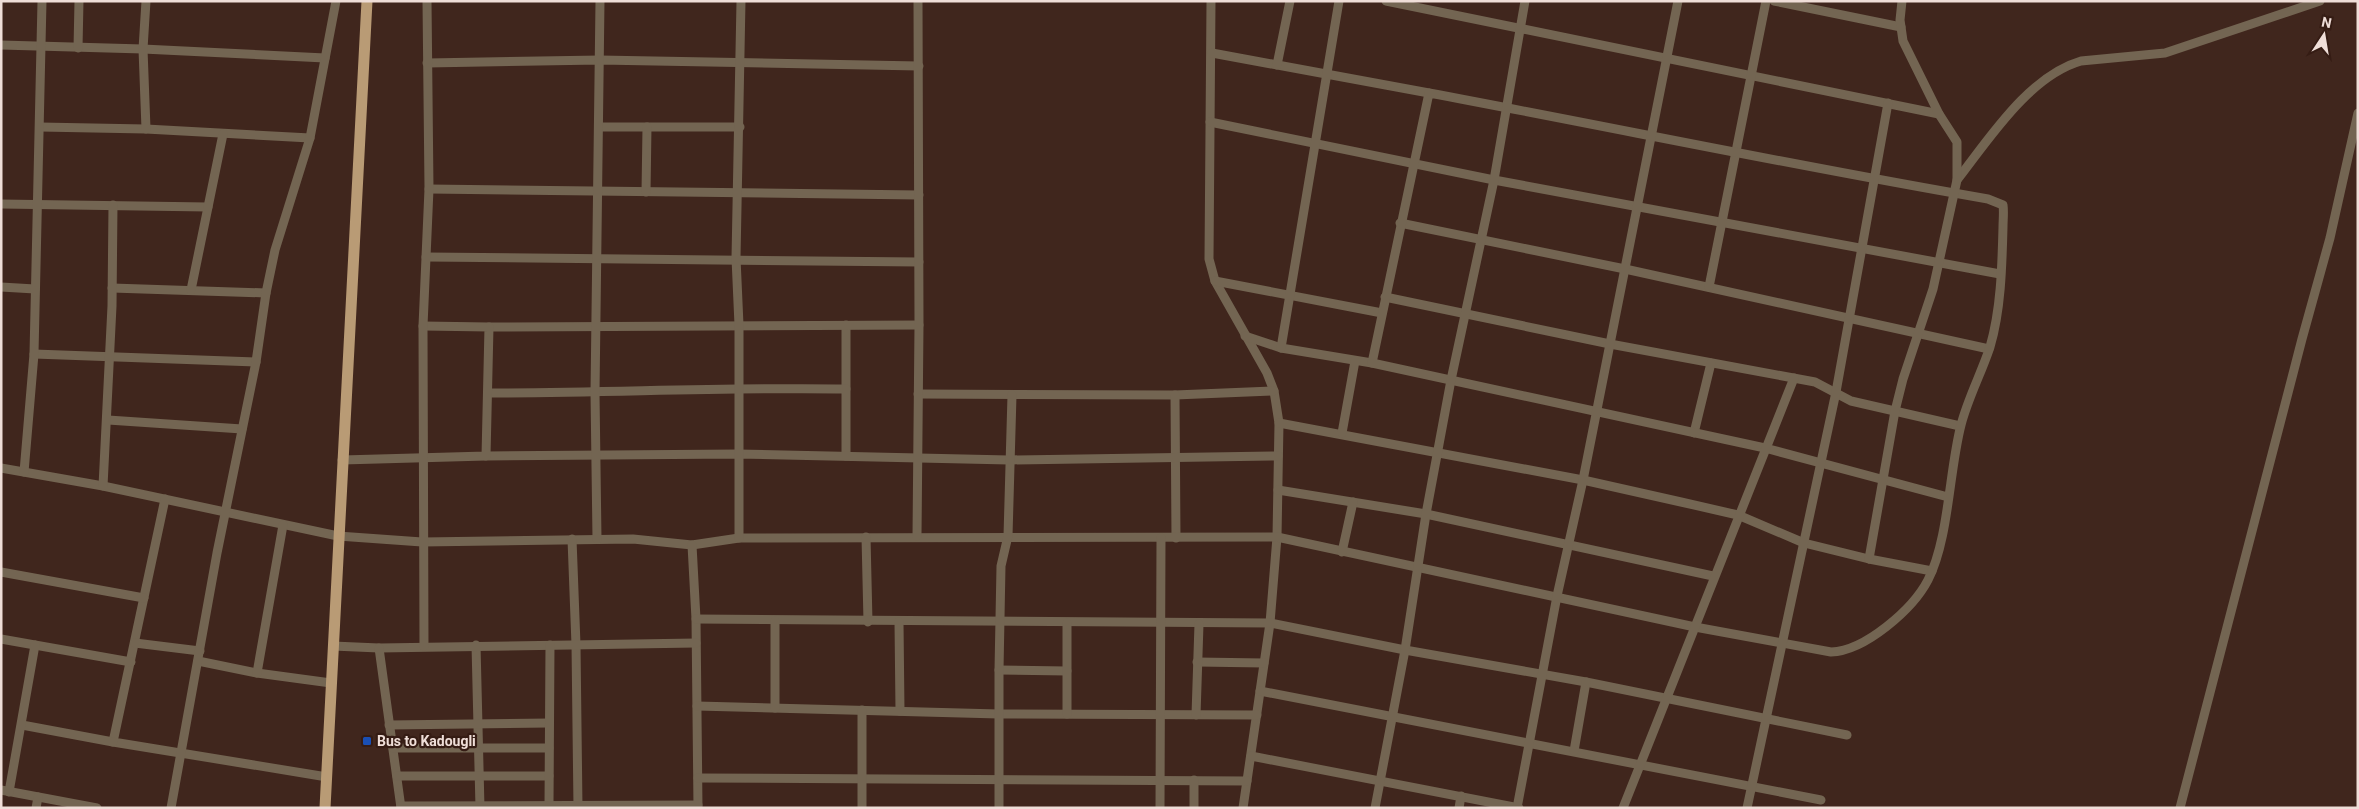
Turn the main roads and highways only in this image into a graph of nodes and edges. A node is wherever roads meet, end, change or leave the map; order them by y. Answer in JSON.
{"nodes":[{"id":1,"x":367,"y":1,"type":"edge"},
{"id":2,"x":325,"y":808,"type":"edge"}],
"edges":[{"from":1,"to":2,"type":"main road"}]}
